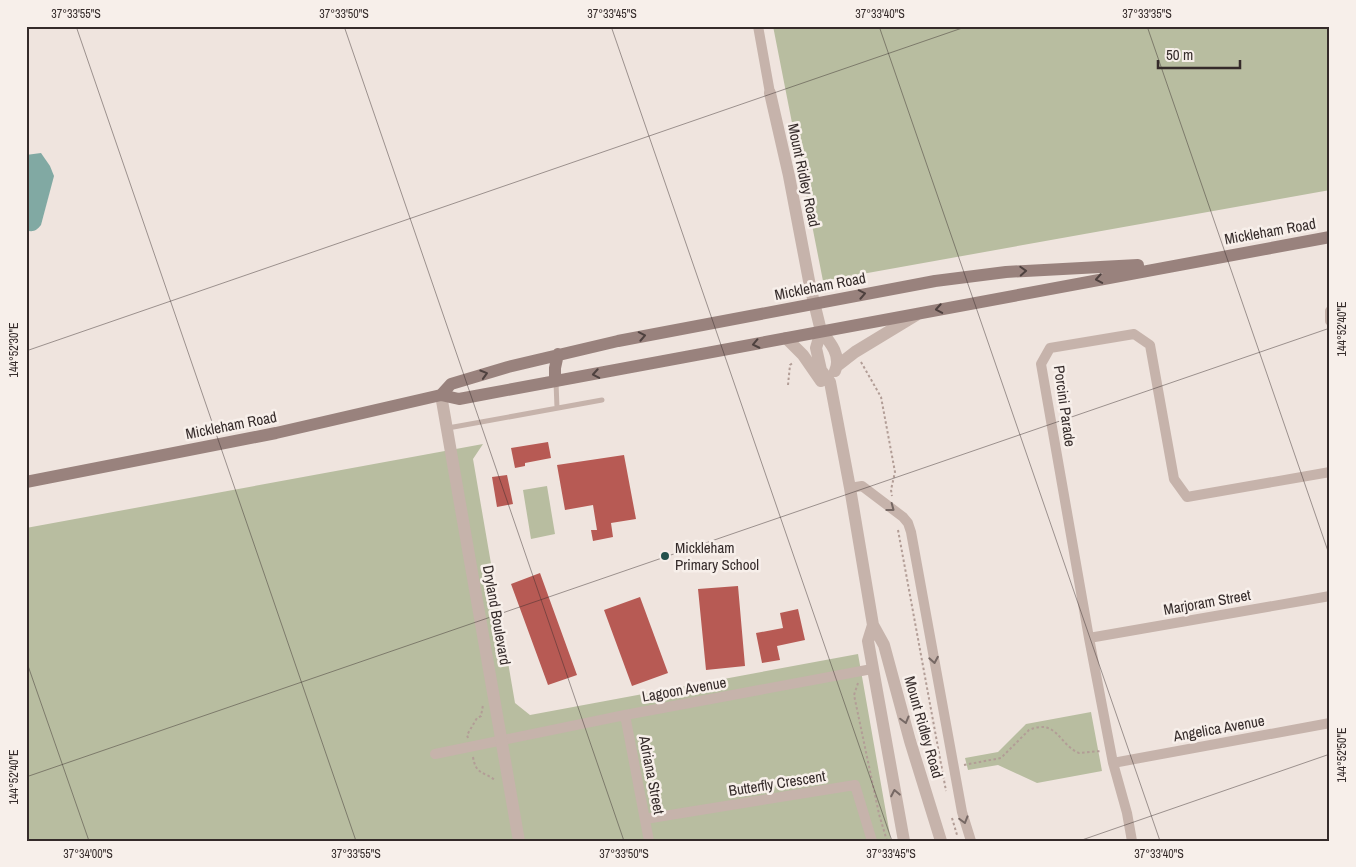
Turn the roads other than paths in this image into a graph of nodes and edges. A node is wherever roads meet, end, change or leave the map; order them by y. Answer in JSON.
{"nodes":[{"id":1,"x":758,"y":26,"type":"edge"},
{"id":2,"x":770,"y":93,"type":"joint"},
{"id":3,"x":1330,"y":237,"type":"edge"},
{"id":4,"x":1215,"y":258,"type":"junction"},
{"id":5,"x":814,"y":303,"type":"junction"},
{"id":6,"x":1330,"y":311,"type":"edge"},
{"id":7,"x":920,"y":312,"type":"junction"},
{"id":8,"x":1330,"y":321,"type":"edge"},
{"id":9,"x":821,"y":331,"type":"junction"},
{"id":10,"x":786,"y":338,"type":"junction"},
{"id":11,"x":558,"y":354,"type":"junction"},
{"id":12,"x":837,"y":366,"type":"junction"},
{"id":13,"x":556,"y":381,"type":"junction"},
{"id":14,"x":830,"y":382,"type":"junction"},
{"id":15,"x":441,"y":395,"type":"junction"},
{"id":16,"x":833,"y":398,"type":"junction"},
{"id":17,"x":602,"y":400,"type":"dead end"},
{"id":18,"x":557,"y":408,"type":"junction"},
{"id":19,"x":448,"y":428,"type":"junction"},
{"id":20,"x":1330,"y":472,"type":"edge"},
{"id":21,"x":26,"y":482,"type":"edge"},
{"id":22,"x":850,"y":488,"type":"junction"},
{"id":23,"x":1330,"y":596,"type":"edge"},
{"id":24,"x":873,"y":625,"type":"junction"},
{"id":25,"x":1089,"y":638,"type":"junction"},
{"id":26,"x":867,"y":670,"type":"junction"},
{"id":27,"x":625,"y":715,"type":"junction"},
{"id":28,"x":1330,"y":723,"type":"edge"},
{"id":29,"x":502,"y":740,"type":"junction"},
{"id":30,"x":434,"y":754,"type":"dead end"},
{"id":31,"x":1113,"y":763,"type":"junction"},
{"id":32,"x":645,"y":820,"type":"junction"},
{"id":33,"x":519,"y":841,"type":"edge"},
{"id":34,"x":649,"y":841,"type":"edge"},
{"id":35,"x":872,"y":841,"type":"edge"},
{"id":36,"x":904,"y":841,"type":"edge"},
{"id":37,"x":941,"y":841,"type":"edge"},
{"id":38,"x":971,"y":841,"type":"edge"},
{"id":39,"x":1132,"y":841,"type":"edge"}],
"edges":[{"from":1,"to":2,"type":"street","name":"Mount Ridley Road"},
{"from":2,"to":5,"type":"street","name":"Mount Ridley Road"},
{"from":3,"to":4,"type":"main road","name":"Mickleham Road"},
{"from":5,"to":4,"type":"main road","name":"Mickleham Road","one_way":true},
{"from":4,"to":7,"type":"main road","name":"Mickleham Road","one_way":true},
{"from":5,"to":9,"type":"street","name":"Mount Ridley Road"},
{"from":11,"to":5,"type":"main road","name":"Mickleham Road","one_way":true},
{"from":6,"to":8,"type":"street"},
{"from":7,"to":9,"type":"main road","name":"Mickleham Road"},
{"from":7,"to":12,"type":"street"},
{"from":9,"to":10,"type":"main road","name":"Mickleham Road"},
{"from":9,"to":12,"type":"street","name":"Mount Ridley Road"},
{"from":9,"to":14,"type":"street","name":"Mount Ridley Road"},
{"from":10,"to":13,"type":"main road","name":"Mickleham Road","one_way":true},
{"from":10,"to":16,"type":"street"},
{"from":11,"to":13,"type":"main road"},
{"from":15,"to":11,"type":"main road","name":"Mickleham Road","one_way":true},
{"from":12,"to":14,"type":"street"},
{"from":13,"to":15,"type":"main road","name":"Mickleham Road"},
{"from":13,"to":18,"type":"lane"},
{"from":14,"to":16,"type":"street","name":"Mount Ridley Road"},
{"from":15,"to":19,"type":"street","name":"Dryland Boulevard"},
{"from":15,"to":21,"type":"main road","name":"Mickleham Road"},
{"from":16,"to":22,"type":"street","name":"Mount Ridley Road"},
{"from":17,"to":18,"type":"lane"},
{"from":18,"to":19,"type":"lane"},
{"from":19,"to":29,"type":"street","name":"Dryland Boulevard"},
{"from":20,"to":25,"type":"street","name":"Porcini Parade"},
{"from":22,"to":24,"type":"street","name":"Mount Ridley Road"},
{"from":22,"to":38,"type":"street","one_way":true},
{"from":23,"to":25,"type":"street","name":"Marjoram Street"},
{"from":24,"to":26,"type":"street","name":"Mount Ridley Road"},
{"from":24,"to":37,"type":"street","name":"Mount Ridley Road","one_way":true},
{"from":25,"to":31,"type":"street","name":"Porcini Parade"},
{"from":26,"to":27,"type":"street","name":"Lagoon Avenue"},
{"from":36,"to":26,"type":"street","name":"Mount Ridley Road","one_way":true},
{"from":27,"to":29,"type":"street","name":"Lagoon Avenue"},
{"from":27,"to":32,"type":"street","name":"Adriana Street"},
{"from":28,"to":31,"type":"street","name":"Angelica Avenue"},
{"from":29,"to":30,"type":"street","name":"Lagoon Avenue"},
{"from":29,"to":33,"type":"street","name":"Dryland Boulevard"},
{"from":31,"to":39,"type":"street","name":"Porcini Parade"},
{"from":32,"to":34,"type":"street","name":"Adriana Street"},
{"from":32,"to":35,"type":"street","name":"Butterfly Crescent"}]}
